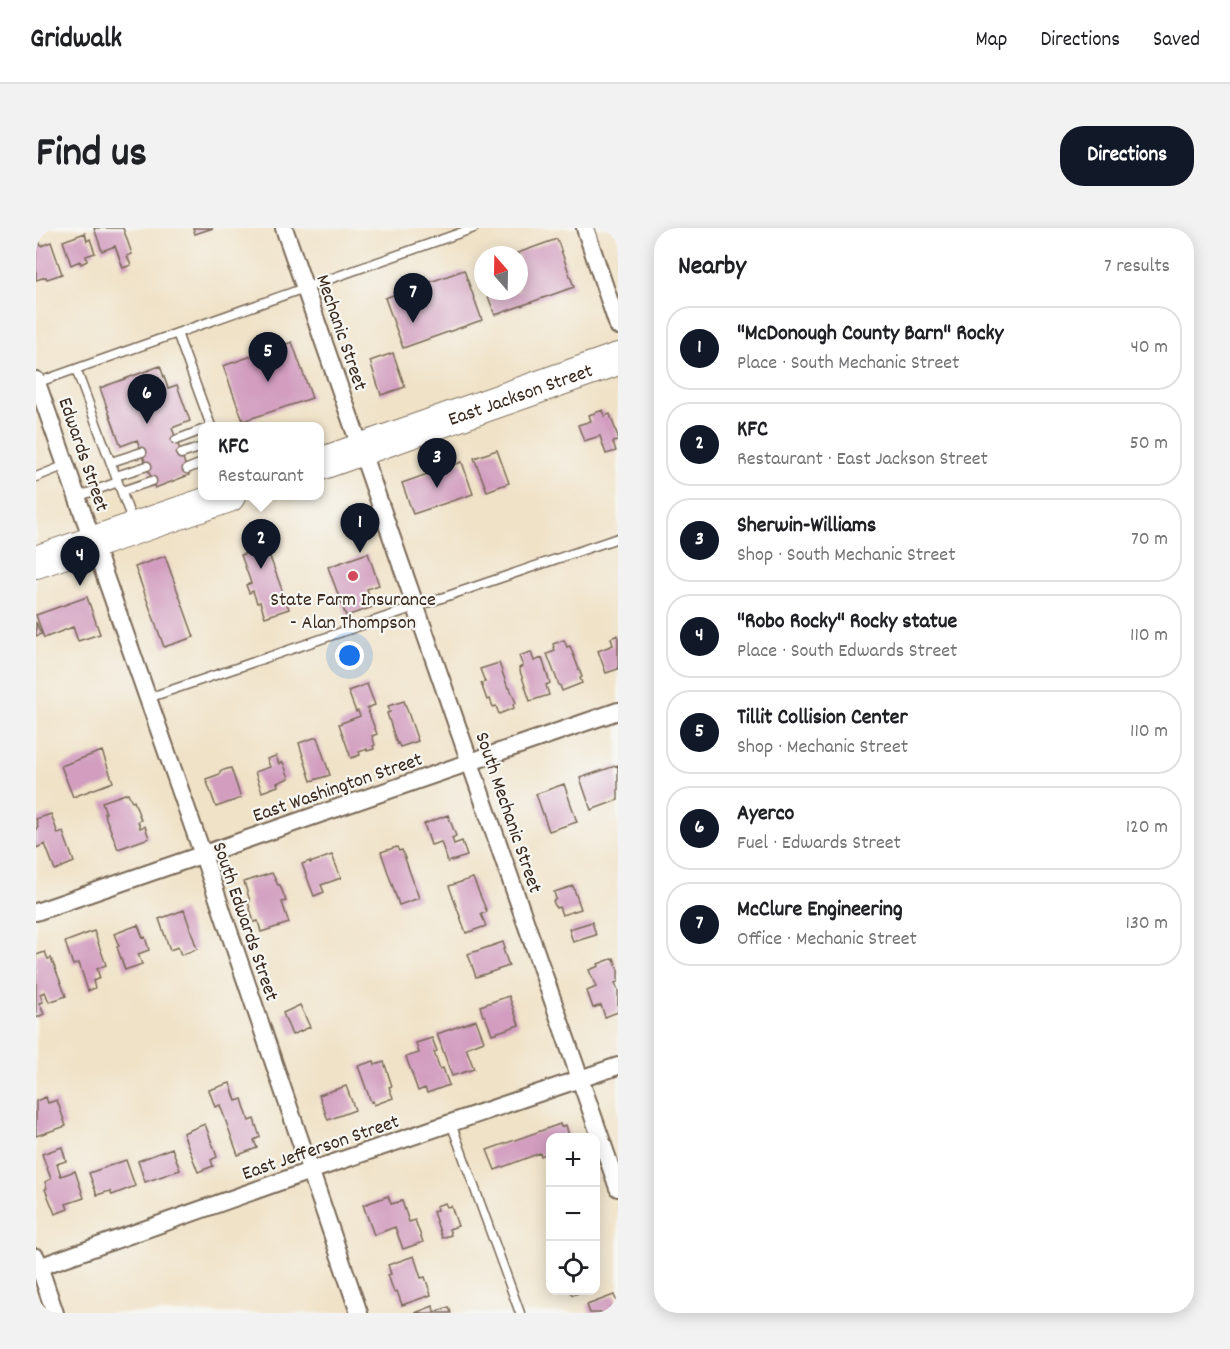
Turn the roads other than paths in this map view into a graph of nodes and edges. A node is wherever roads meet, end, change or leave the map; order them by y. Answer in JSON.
{"nodes":[{"id":1,"x":284,"y":228,"type":"edge"},
{"id":2,"x":474,"y":228,"type":"edge"},
{"id":3,"x":585,"y":228,"type":"edge"},
{"id":4,"x":305,"y":288,"type":"junction"},
{"id":5,"x":618,"y":326,"type":"edge"},
{"id":6,"x":177,"y":333,"type":"junction"},
{"id":7,"x":618,"y":359,"type":"edge"},
{"id":8,"x":76,"y":369,"type":"junction"},
{"id":9,"x":36,"y":382,"type":"edge"},
{"id":10,"x":210,"y":422,"type":"edge"},
{"id":11,"x":198,"y":432,"type":"edge"},
{"id":12,"x":176,"y":440,"type":"dead end"},
{"id":13,"x":198,"y":448,"type":"edge"},
{"id":14,"x":361,"y":450,"type":"junction"},
{"id":15,"x":142,"y":452,"type":"dead end"},
{"id":16,"x":181,"y":454,"type":"dead end"},
{"id":17,"x":111,"y":462,"type":"junction"},
{"id":18,"x":324,"y":463,"type":"edge"},
{"id":19,"x":66,"y":465,"type":"junction"},
{"id":20,"x":198,"y":465,"type":"edge"},
{"id":21,"x":147,"y":466,"type":"dead end"},
{"id":22,"x":187,"y":469,"type":"dead end"},
{"id":23,"x":36,"y":477,"type":"edge"},
{"id":24,"x":117,"y":479,"type":"junction"},
{"id":25,"x":152,"y":481,"type":"dead end"},
{"id":26,"x":122,"y":491,"type":"junction"},
{"id":27,"x":77,"y":497,"type":"junction"},
{"id":28,"x":215,"y":500,"type":"edge"},
{"id":29,"x":135,"y":528,"type":"junction"},
{"id":30,"x":618,"y":538,"type":"edge"},
{"id":31,"x":93,"y":543,"type":"junction"},
{"id":32,"x":36,"y":562,"type":"edge"},
{"id":33,"x":416,"y":608,"type":"junction"},
{"id":34,"x":148,"y":698,"type":"junction"},
{"id":35,"x":618,"y":711,"type":"edge"},
{"id":36,"x":470,"y":761,"type":"junction"},
{"id":37,"x":203,"y":855,"type":"junction"},
{"id":38,"x":36,"y":912,"type":"edge"},
{"id":39,"x":618,"y":1066,"type":"edge"},
{"id":40,"x":580,"y":1079,"type":"junction"},
{"id":41,"x":451,"y":1123,"type":"junction"},
{"id":42,"x":310,"y":1171,"type":"junction"},
{"id":43,"x":618,"y":1188,"type":"edge"},
{"id":44,"x":37,"y":1264,"type":"edge"},
{"id":45,"x":55,"y":1313,"type":"edge"},
{"id":46,"x":359,"y":1313,"type":"edge"},
{"id":47,"x":520,"y":1313,"type":"edge"}],
"edges":[{"from":1,"to":4,"type":"street","name":"Mechanic Street"},
{"from":2,"to":4,"type":"lane"},
{"from":3,"to":5,"type":"street"},
{"from":4,"to":6,"type":"lane"},
{"from":4,"to":14,"type":"street","name":"Mechanic Street"},
{"from":6,"to":8,"type":"lane"},
{"from":6,"to":10,"type":"lane"},
{"from":7,"to":14,"type":"highway","name":"East Jackson Street"},
{"from":8,"to":9,"type":"lane"},
{"from":8,"to":17,"type":"lane"},
{"from":9,"to":19,"type":"street","name":"Edwards Street"},
{"from":11,"to":12,"type":"lane"},
{"from":13,"to":16,"type":"lane"},
{"from":14,"to":18,"type":"highway","name":"East Jackson Street"},
{"from":14,"to":33,"type":"street","name":"South Mechanic Street"},
{"from":15,"to":17,"type":"lane"},
{"from":17,"to":24,"type":"lane"},
{"from":19,"to":23,"type":"lane"},
{"from":19,"to":27,"type":"street","name":"Edwards Street"},
{"from":20,"to":22,"type":"lane"},
{"from":21,"to":24,"type":"lane"},
{"from":24,"to":26,"type":"lane"},
{"from":24,"to":27,"type":"lane"},
{"from":25,"to":26,"type":"lane"},
{"from":26,"to":29,"type":"lane"},
{"from":27,"to":31,"type":"street","name":"Edwards Street"},
{"from":28,"to":29,"type":"highway"},
{"from":29,"to":31,"type":"highway"},
{"from":30,"to":33,"type":"lane"},
{"from":31,"to":32,"type":"highway"},
{"from":31,"to":34,"type":"street","name":"South Edwards Street"},
{"from":33,"to":34,"type":"lane"},
{"from":33,"to":36,"type":"street","name":"South Mechanic Street"},
{"from":34,"to":37,"type":"street","name":"South Edwards Street"},
{"from":35,"to":36,"type":"street","name":"East Washington Street"},
{"from":36,"to":37,"type":"street","name":"East Washington Street"},
{"from":36,"to":40,"type":"street","name":"South Mechanic Street"},
{"from":37,"to":38,"type":"street","name":"East Washington Street"},
{"from":37,"to":42,"type":"street","name":"South Edwards Street"},
{"from":39,"to":40,"type":"street","name":"East Jefferson Street"},
{"from":40,"to":41,"type":"street","name":"East Jefferson Street"},
{"from":40,"to":43,"type":"street","name":"South Mechanic Street"},
{"from":41,"to":42,"type":"street","name":"East Jefferson Street"},
{"from":41,"to":47,"type":"lane"},
{"from":42,"to":44,"type":"street","name":"East Jefferson Street"},
{"from":42,"to":46,"type":"street","name":"South Edwards Street"},
{"from":44,"to":45,"type":"street"}]}
